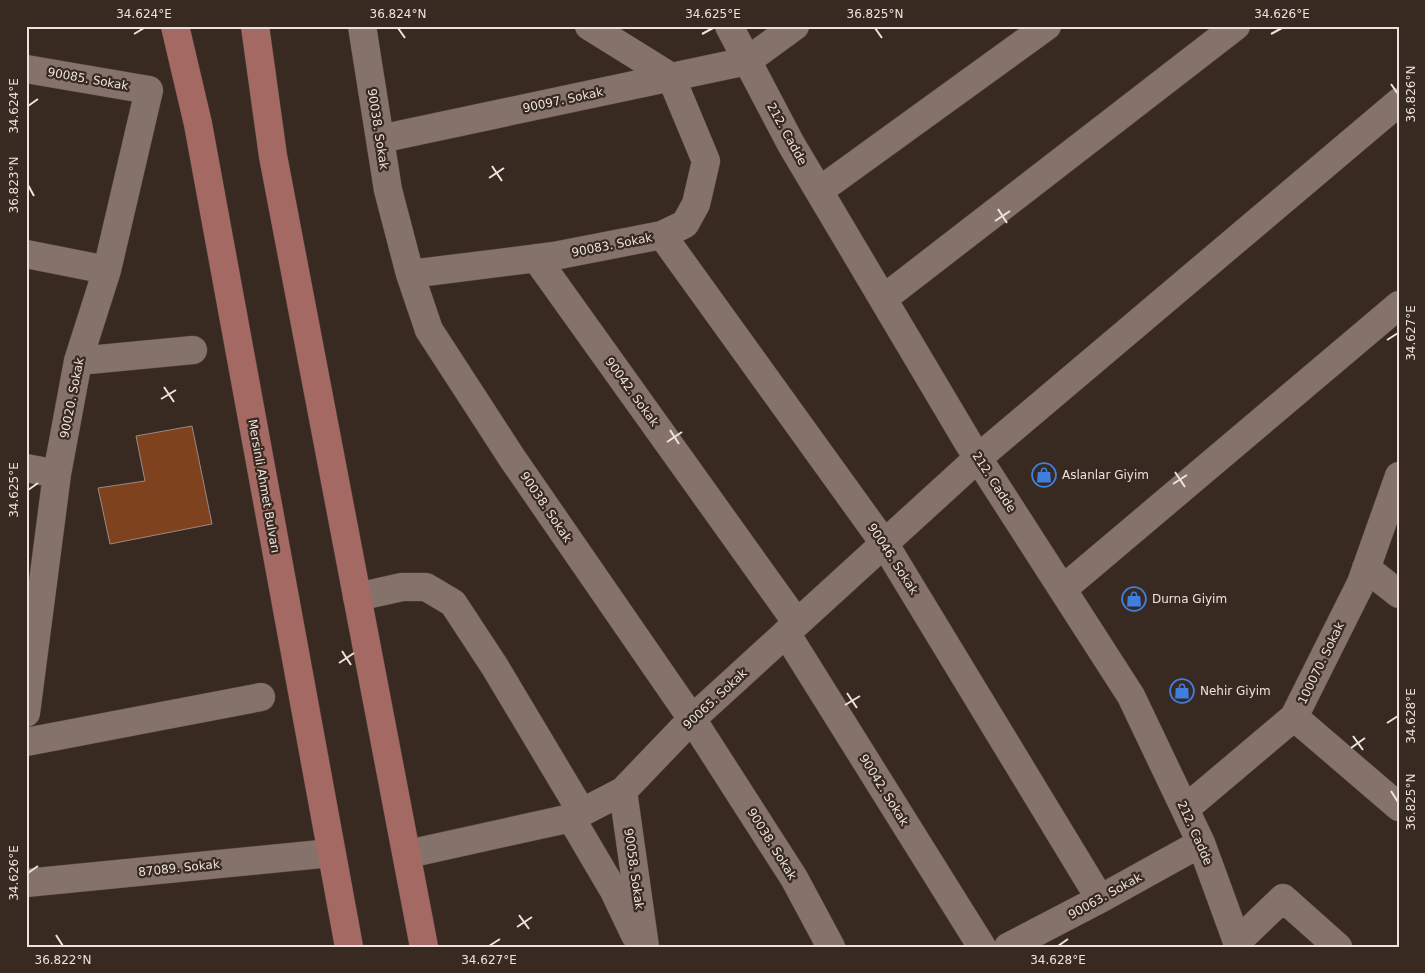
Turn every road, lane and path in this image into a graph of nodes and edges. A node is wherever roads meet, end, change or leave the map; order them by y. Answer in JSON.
{"nodes":[{"id":1,"x":175,"y":26,"type":"edge"},
{"id":2,"x":255,"y":26,"type":"edge"},
{"id":3,"x":362,"y":26,"type":"edge"},
{"id":4,"x":589,"y":26,"type":"edge"},
{"id":5,"x":728,"y":26,"type":"edge"},
{"id":6,"x":795,"y":26,"type":"edge"},
{"id":7,"x":1047,"y":26,"type":"edge"},
{"id":8,"x":1236,"y":26,"type":"edge"},
{"id":9,"x":747,"y":60,"type":"junction"},
{"id":10,"x":26,"y":69,"type":"edge"},
{"id":11,"x":670,"y":77,"type":"junction"},
{"id":12,"x":149,"y":90,"type":"joint"},
{"id":13,"x":1399,"y":102,"type":"edge"},
{"id":14,"x":380,"y":139,"type":"junction"},
{"id":15,"x":819,"y":191,"type":"junction"},
{"id":16,"x":662,"y":235,"type":"junction"},
{"id":17,"x":26,"y":254,"type":"edge"},
{"id":18,"x":536,"y":258,"type":"junction"},
{"id":19,"x":107,"y":270,"type":"junction"},
{"id":20,"x":410,"y":274,"type":"junction"},
{"id":21,"x":883,"y":299,"type":"junction"},
{"id":22,"x":1399,"y":305,"type":"edge"},
{"id":23,"x":193,"y":350,"type":"dead end"},
{"id":24,"x":78,"y":361,"type":"junction"},
{"id":25,"x":978,"y":458,"type":"junction"},
{"id":26,"x":26,"y":468,"type":"edge"},
{"id":27,"x":56,"y":474,"type":"junction"},
{"id":28,"x":1399,"y":476,"type":"edge"},
{"id":29,"x":884,"y":543,"type":"junction"},
{"id":30,"x":1366,"y":568,"type":"junction"},
{"id":31,"x":1063,"y":589,"type":"junction"},
{"id":32,"x":1399,"y":594,"type":"edge"},
{"id":33,"x":357,"y":597,"type":"junction"},
{"id":34,"x":792,"y":628,"type":"junction"},
{"id":35,"x":30,"y":647,"type":"edge"},
{"id":36,"x":261,"y":697,"type":"dead end"},
{"id":37,"x":26,"y":713,"type":"edge"},
{"id":38,"x":1294,"y":717,"type":"junction"},
{"id":39,"x":692,"y":719,"type":"junction"},
{"id":40,"x":26,"y":742,"type":"edge"},
{"id":41,"x":623,"y":790,"type":"junction"},
{"id":42,"x":1399,"y":807,"type":"edge"},
{"id":43,"x":1185,"y":809,"type":"junction"},
{"id":44,"x":576,"y":814,"type":"junction"},
{"id":45,"x":1201,"y":842,"type":"junction"},
{"id":46,"x":331,"y":853,"type":"junction"},
{"id":47,"x":408,"y":854,"type":"junction"},
{"id":48,"x":26,"y":883,"type":"edge"},
{"id":49,"x":1100,"y":900,"type":"junction"},
{"id":50,"x":1238,"y":944,"type":"edge"},
{"id":51,"x":349,"y":947,"type":"edge"},
{"id":52,"x":424,"y":947,"type":"edge"},
{"id":53,"x":641,"y":947,"type":"edge"},
{"id":54,"x":645,"y":947,"type":"edge"},
{"id":55,"x":831,"y":947,"type":"edge"},
{"id":56,"x":982,"y":947,"type":"edge"},
{"id":57,"x":1008,"y":947,"type":"edge"},
{"id":58,"x":1338,"y":947,"type":"edge"}],
"edges":[{"from":1,"to":46,"type":"main road","name":"Mersinli Ahmet Bulvarı"},
{"from":2,"to":33,"type":"main road"},
{"from":3,"to":14,"type":"street","name":"90038. Sokak"},
{"from":4,"to":11,"type":"street"},
{"from":5,"to":9,"type":"street","name":"212. Cadde"},
{"from":6,"to":9,"type":"street"},
{"from":7,"to":15,"type":"street"},
{"from":8,"to":21,"type":"street"},
{"from":9,"to":11,"type":"street","name":"90097. Sokak"},
{"from":9,"to":15,"type":"street","name":"212. Cadde"},
{"from":10,"to":12,"type":"street","name":"90085. Sokak"},
{"from":11,"to":14,"type":"street","name":"90097. Sokak"},
{"from":11,"to":16,"type":"street","name":"90083. Sokak"},
{"from":12,"to":19,"type":"street","name":"90020. Sokak"},
{"from":13,"to":25,"type":"street","name":"90065. Sokak"},
{"from":14,"to":20,"type":"street","name":"90038. Sokak"},
{"from":15,"to":21,"type":"street","name":"212. Cadde"},
{"from":16,"to":18,"type":"street","name":"90083. Sokak"},
{"from":16,"to":29,"type":"street","name":"90046. Sokak"},
{"from":17,"to":19,"type":"street"},
{"from":18,"to":20,"type":"street","name":"90083. Sokak"},
{"from":18,"to":34,"type":"street","name":"90042. Sokak"},
{"from":19,"to":24,"type":"street","name":"90020. Sokak"},
{"from":20,"to":39,"type":"street","name":"90038. Sokak"},
{"from":21,"to":25,"type":"street","name":"212. Cadde"},
{"from":22,"to":31,"type":"street"},
{"from":23,"to":24,"type":"street"},
{"from":24,"to":27,"type":"street","name":"90020. Sokak"},
{"from":25,"to":29,"type":"street","name":"90065. Sokak"},
{"from":25,"to":31,"type":"street","name":"212. Cadde"},
{"from":26,"to":27,"type":"street"},
{"from":27,"to":35,"type":"street","name":"90020. Sokak"},
{"from":28,"to":30,"type":"street","name":"100070. Sokak"},
{"from":29,"to":34,"type":"street","name":"90065. Sokak"},
{"from":29,"to":49,"type":"street","name":"90046. Sokak"},
{"from":30,"to":32,"type":"street"},
{"from":30,"to":38,"type":"street","name":"100070. Sokak"},
{"from":31,"to":43,"type":"street","name":"212. Cadde"},
{"from":33,"to":44,"type":"street","name":"90058. Sokak"},
{"from":33,"to":47,"type":"main road"},
{"from":34,"to":39,"type":"street","name":"90065. Sokak"},
{"from":34,"to":56,"type":"street","name":"90042. Sokak"},
{"from":35,"to":37,"type":"street","name":"90020. Sokak"},
{"from":36,"to":40,"type":"street"},
{"from":38,"to":42,"type":"street"},
{"from":38,"to":43,"type":"street","name":"100070. Sokak"},
{"from":39,"to":41,"type":"street","name":"90065. Sokak"},
{"from":39,"to":55,"type":"street","name":"90038. Sokak"},
{"from":41,"to":44,"type":"street","name":"90065. Sokak"},
{"from":41,"to":54,"type":"street","name":"90058. Sokak"},
{"from":43,"to":45,"type":"street","name":"212. Cadde"},
{"from":44,"to":47,"type":"street","name":"90065. Sokak"},
{"from":44,"to":53,"type":"street","name":"90058. Sokak"},
{"from":45,"to":49,"type":"street","name":"90063. Sokak"},
{"from":45,"to":50,"type":"street","name":"212. Cadde"},
{"from":46,"to":48,"type":"street","name":"87089. Sokak"},
{"from":46,"to":51,"type":"main road","name":"Mersinli Ahmet Bulvarı"},
{"from":47,"to":52,"type":"main road"},
{"from":49,"to":57,"type":"street","name":"90063. Sokak"},
{"from":50,"to":58,"type":"street"}]}
